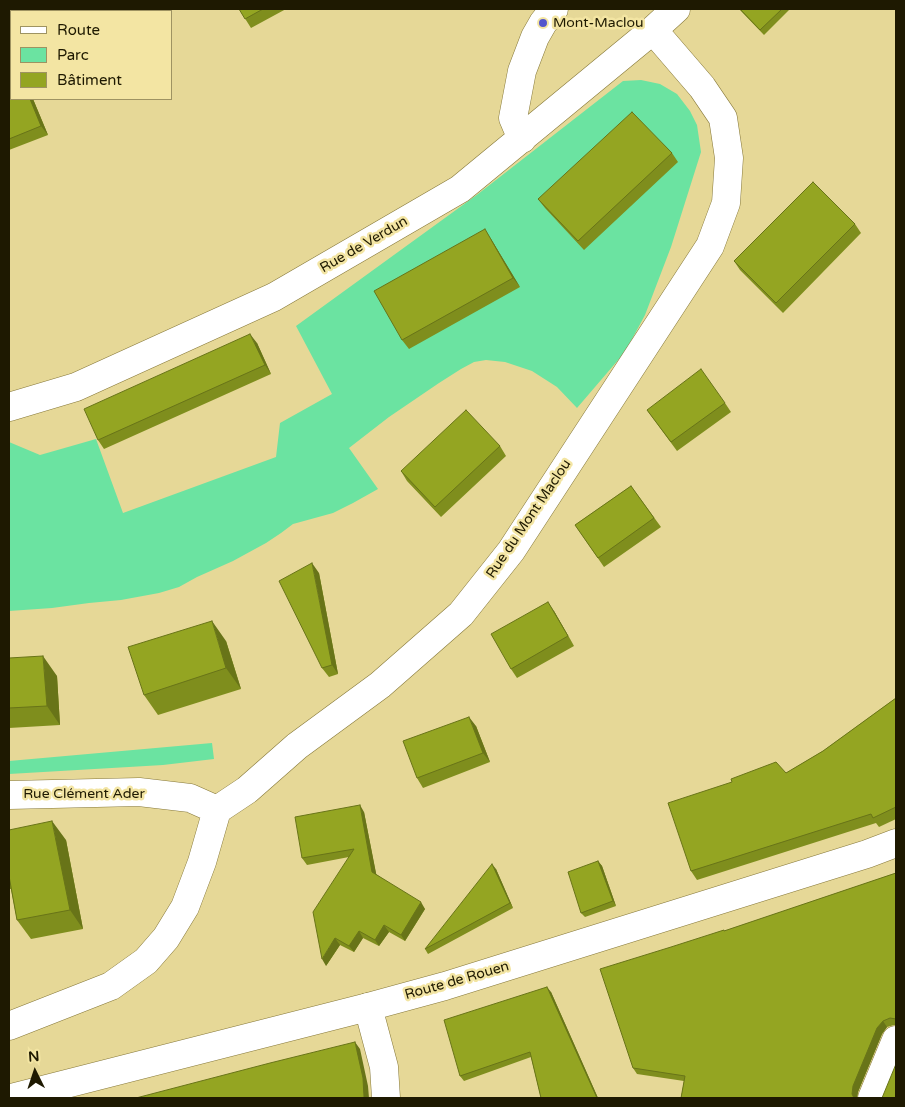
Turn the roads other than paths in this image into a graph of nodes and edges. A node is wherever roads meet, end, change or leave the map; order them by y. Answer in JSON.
{"nodes":[{"id":1,"x":554,"y":9,"type":"edge"},
{"id":2,"x":676,"y":9,"type":"edge"},
{"id":3,"x":653,"y":30,"type":"junction"},
{"id":4,"x":522,"y":139,"type":"junction"},
{"id":5,"x":9,"y":407,"type":"edge"},
{"id":6,"x":9,"y":795,"type":"edge"},
{"id":7,"x":217,"y":810,"type":"junction"},
{"id":8,"x":896,"y":843,"type":"edge"},
{"id":9,"x":368,"y":1007,"type":"junction"},
{"id":10,"x":9,"y":1026,"type":"edge"},
{"id":11,"x":896,"y":1040,"type":"edge"},
{"id":12,"x":11,"y":1098,"type":"edge"},
{"id":13,"x":386,"y":1098,"type":"edge"},
{"id":14,"x":872,"y":1098,"type":"edge"}],
"edges":[{"from":1,"to":4,"type":"street"},
{"from":2,"to":3,"type":"street","name":"Rue de Verdun"},
{"from":3,"to":4,"type":"street","name":"Rue de Verdun"},
{"from":3,"to":7,"type":"street","name":"Rue du Mont Maclou"},
{"from":4,"to":5,"type":"street","name":"Rue de Verdun"},
{"from":6,"to":7,"type":"street","name":"Rue Clément Ader"},
{"from":7,"to":10,"type":"street"},
{"from":8,"to":9,"type":"street","name":"Route de Rouen"},
{"from":9,"to":12,"type":"street","name":"Route de Rouen"},
{"from":9,"to":13,"type":"street"},
{"from":11,"to":14,"type":"street"}]}
